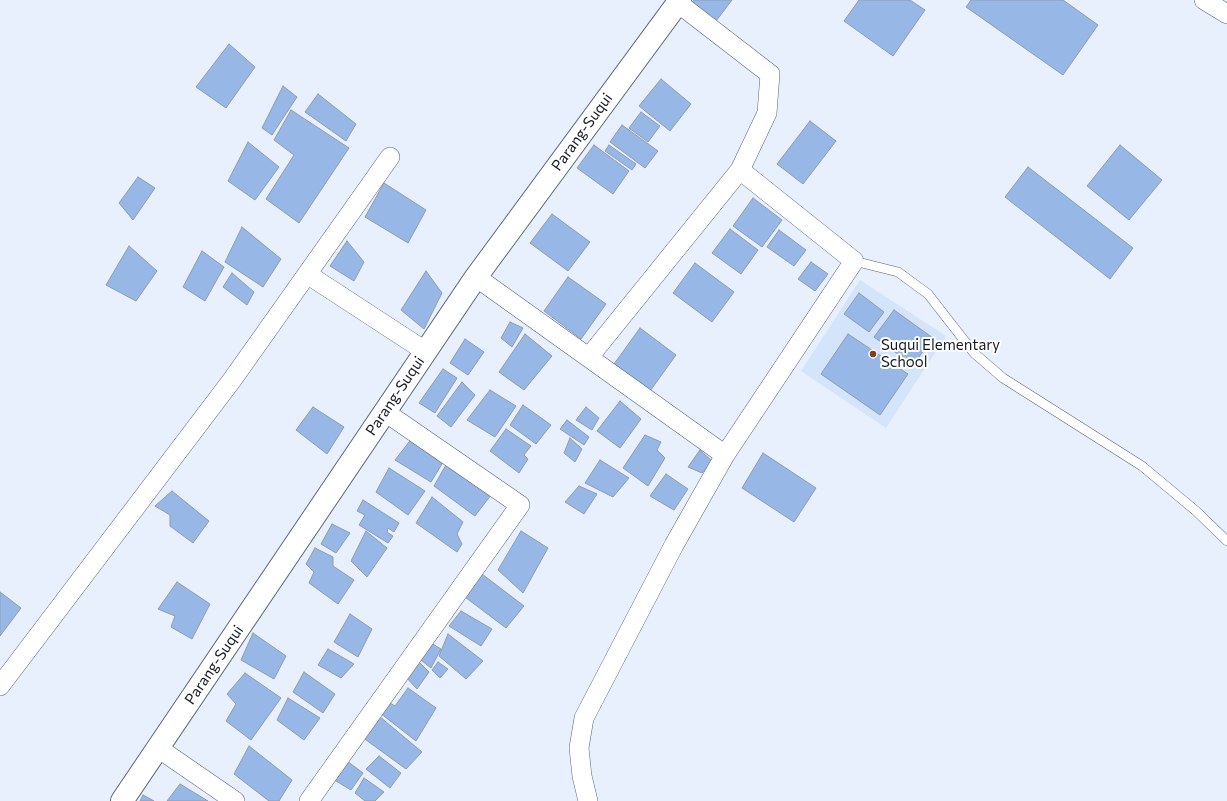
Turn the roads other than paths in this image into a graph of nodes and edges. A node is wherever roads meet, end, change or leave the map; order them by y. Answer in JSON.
{"nodes":[{"id":1,"x":1204,"y":0,"type":"edge"},
{"id":2,"x":679,"y":1,"type":"edge"},
{"id":3,"x":1227,"y":14,"type":"edge"},
{"id":4,"x":390,"y":157,"type":"dead end"},
{"id":5,"x":740,"y":170,"type":"junction"},
{"id":6,"x":854,"y":262,"type":"junction"},
{"id":7,"x":307,"y":274,"type":"junction"},
{"id":8,"x":476,"y":277,"type":"junction"},
{"id":9,"x":425,"y":351,"type":"junction"},
{"id":10,"x":589,"y":357,"type":"junction"},
{"id":11,"x":384,"y":412,"type":"junction"},
{"id":12,"x":724,"y":455,"type":"junction"},
{"id":13,"x":1227,"y":541,"type":"edge"},
{"id":14,"x":0,"y":686,"type":"edge"},
{"id":15,"x":158,"y":748,"type":"junction"},
{"id":16,"x":122,"y":801,"type":"edge"},
{"id":17,"x":234,"y":801,"type":"edge"},
{"id":18,"x":309,"y":801,"type":"edge"},
{"id":19,"x":588,"y":801,"type":"edge"}],
"edges":[{"from":1,"to":3,"type":"street"},
{"from":2,"to":5,"type":"street"},
{"from":2,"to":8,"type":"main road","name":"Parang-Suqui"},
{"from":4,"to":7,"type":"street"},
{"from":5,"to":6,"type":"street"},
{"from":5,"to":10,"type":"street"},
{"from":6,"to":12,"type":"street"},
{"from":6,"to":13,"type":"lane"},
{"from":7,"to":9,"type":"street"},
{"from":7,"to":14,"type":"street"},
{"from":8,"to":9,"type":"main road","name":"Parang-Suqui"},
{"from":8,"to":10,"type":"street"},
{"from":9,"to":11,"type":"main road","name":"Parang-Suqui"},
{"from":10,"to":12,"type":"street"},
{"from":11,"to":15,"type":"main road","name":"Parang-Suqui"},
{"from":11,"to":18,"type":"street"},
{"from":12,"to":19,"type":"street"},
{"from":15,"to":16,"type":"main road","name":"Parang-Suqui"},
{"from":15,"to":17,"type":"street"}]}
